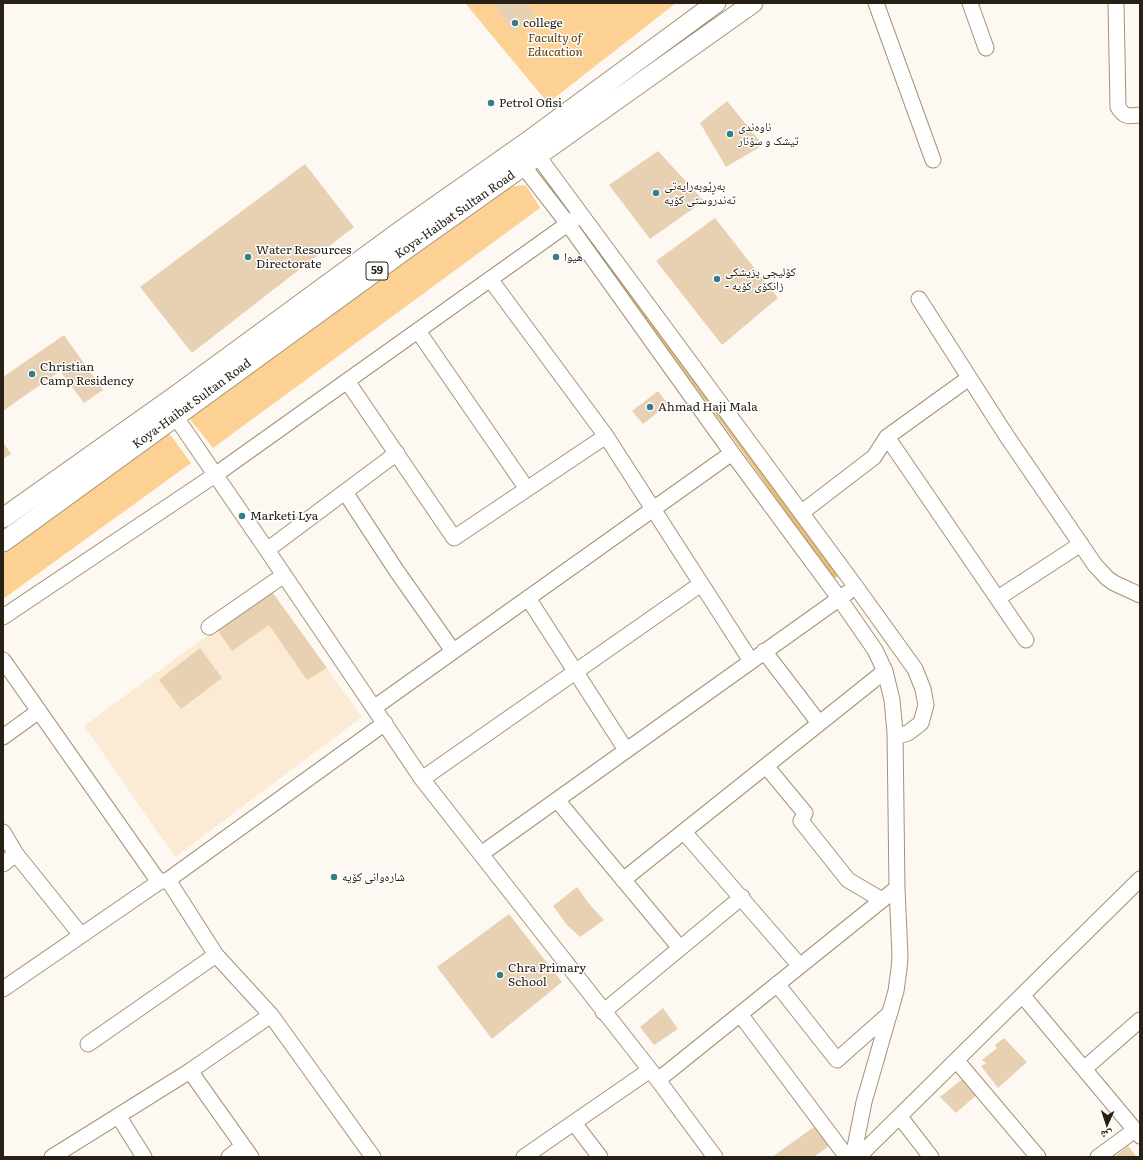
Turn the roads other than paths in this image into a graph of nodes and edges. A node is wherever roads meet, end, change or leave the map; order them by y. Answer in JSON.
{"nodes":[{"id":1,"x":716,"y":3,"type":"edge"},
{"id":2,"x":753,"y":3,"type":"edge"},
{"id":3,"x":876,"y":3,"type":"edge"},
{"id":4,"x":970,"y":3,"type":"edge"},
{"id":5,"x":1116,"y":3,"type":"edge"},
{"id":6,"x":986,"y":48,"type":"dead end"},
{"id":7,"x":1140,"y":116,"type":"edge"},
{"id":8,"x":526,"y":154,"type":"junction"},
{"id":9,"x":933,"y":160,"type":"dead end"},
{"id":10,"x":582,"y":214,"type":"junction"},
{"id":11,"x":568,"y":224,"type":"junction"},
{"id":12,"x":490,"y":279,"type":"junction"},
{"id":13,"x":919,"y":299,"type":"dead end"},
{"id":14,"x":418,"y":331,"type":"junction"},
{"id":15,"x":969,"y":378,"type":"junction"},
{"id":16,"x":347,"y":381,"type":"junction"},
{"id":17,"x":174,"y":416,"type":"junction"},
{"id":18,"x":606,"y":436,"type":"junction"},
{"id":19,"x":886,"y":437,"type":"junction"},
{"id":20,"x":732,"y":453,"type":"junction"},
{"id":21,"x":397,"y":454,"type":"junction"},
{"id":22,"x":215,"y":475,"type":"junction"},
{"id":23,"x":527,"y":489,"type":"junction"},
{"id":24,"x":345,"y":492,"type":"junction"},
{"id":25,"x":653,"y":509,"type":"junction"},
{"id":26,"x":801,"y":513,"type":"junction"},
{"id":27,"x":3,"y":518,"type":"edge"},
{"id":28,"x":811,"y":526,"type":"junction"},
{"id":29,"x":795,"y":538,"type":"junction"},
{"id":30,"x":3,"y":542,"type":"edge"},
{"id":31,"x":1081,"y":544,"type":"junction"},
{"id":32,"x":267,"y":550,"type":"junction"},
{"id":33,"x":284,"y":575,"type":"junction"},
{"id":34,"x":701,"y":584,"type":"junction"},
{"id":35,"x":856,"y":587,"type":"junction"},
{"id":36,"x":1140,"y":595,"type":"edge"},
{"id":37,"x":528,"y":598,"type":"junction"},
{"id":38,"x":839,"y":598,"type":"junction"},
{"id":39,"x":998,"y":598,"type":"junction"},
{"id":40,"x":3,"y":617,"type":"edge"},
{"id":41,"x":209,"y":628,"type":"dead end"},
{"id":42,"x":1026,"y":640,"type":"dead end"},
{"id":43,"x":453,"y":651,"type":"junction"},
{"id":44,"x":764,"y":651,"type":"junction"},
{"id":45,"x":3,"y":660,"type":"edge"},
{"id":46,"x":751,"y":661,"type":"junction"},
{"id":47,"x":576,"y":671,"type":"junction"},
{"id":48,"x":885,"y":671,"type":"junction"},
{"id":49,"x":375,"y":707,"type":"junction"},
{"id":50,"x":39,"y":711,"type":"junction"},
{"id":51,"x":385,"y":722,"type":"junction"},
{"id":52,"x":819,"y":723,"type":"junction"},
{"id":53,"x":3,"y":737,"type":"edge"},
{"id":54,"x":895,"y":737,"type":"junction"},
{"id":55,"x":626,"y":750,"type":"junction"},
{"id":56,"x":766,"y":766,"type":"junction"},
{"id":57,"x":422,"y":779,"type":"junction"},
{"id":58,"x":556,"y":800,"type":"junction"},
{"id":59,"x":3,"y":832,"type":"edge"},
{"id":60,"x":684,"y":832,"type":"junction"},
{"id":61,"x":16,"y":854,"type":"junction"},
{"id":62,"x":480,"y":854,"type":"junction"},
{"id":63,"x":3,"y":864,"type":"edge"},
{"id":64,"x":1140,"y":879,"type":"edge"},
{"id":65,"x":623,"y":880,"type":"junction"},
{"id":66,"x":164,"y":881,"type":"junction"},
{"id":67,"x":897,"y":888,"type":"junction"},
{"id":68,"x":742,"y":897,"type":"junction"},
{"id":69,"x":882,"y":900,"type":"junction"},
{"id":70,"x":81,"y":935,"type":"junction"},
{"id":71,"x":680,"y":948,"type":"junction"},
{"id":72,"x":216,"y":955,"type":"junction"},
{"id":73,"x":800,"y":966,"type":"junction"},
{"id":74,"x":777,"y":984,"type":"junction"},
{"id":75,"x":3,"y":989,"type":"edge"},
{"id":76,"x":1023,"y":996,"type":"junction"},
{"id":77,"x":603,"y":1012,"type":"junction"},
{"id":78,"x":890,"y":1012,"type":"junction"},
{"id":79,"x":740,"y":1014,"type":"junction"},
{"id":80,"x":271,"y":1015,"type":"junction"},
{"id":81,"x":1140,"y":1020,"type":"edge"},
{"id":82,"x":88,"y":1044,"type":"dead end"},
{"id":83,"x":957,"y":1061,"type":"junction"},
{"id":84,"x":1084,"y":1069,"type":"junction"},
{"id":85,"x":190,"y":1072,"type":"junction"},
{"id":86,"x":654,"y":1075,"type":"junction"},
{"id":87,"x":119,"y":1116,"type":"junction"},
{"id":88,"x":900,"y":1117,"type":"junction"},
{"id":89,"x":574,"y":1122,"type":"junction"},
{"id":90,"x":1137,"y":1133,"type":"edge"},
{"id":91,"x":247,"y":1152,"type":"edge"},
{"id":92,"x":52,"y":1157,"type":"edge"},
{"id":93,"x":144,"y":1157,"type":"edge"},
{"id":94,"x":229,"y":1157,"type":"edge"},
{"id":95,"x":373,"y":1157,"type":"edge"},
{"id":96,"x":524,"y":1157,"type":"edge"},
{"id":97,"x":600,"y":1157,"type":"edge"},
{"id":98,"x":714,"y":1157,"type":"edge"},
{"id":99,"x":847,"y":1157,"type":"edge"},
{"id":100,"x":853,"y":1157,"type":"edge"},
{"id":101,"x":858,"y":1157,"type":"edge"},
{"id":102,"x":931,"y":1157,"type":"edge"},
{"id":103,"x":1038,"y":1157,"type":"edge"},
{"id":104,"x":1098,"y":1157,"type":"edge"}],
"edges":[{"from":1,"to":8,"type":"main road","name":"Koya-Haibat Sultan Road","number":"59"},
{"from":2,"to":8,"type":"main road","name":"Koya-Haibat Sultan Road","number":"59"},
{"from":3,"to":9,"type":"street"},
{"from":4,"to":6,"type":"street"},
{"from":5,"to":7,"type":"street"},
{"from":8,"to":10,"type":"street"},
{"from":8,"to":11,"type":"street"},
{"from":8,"to":17,"type":"main road","name":"Koya-Haibat Sultan Road","number":"59"},
{"from":8,"to":27,"type":"main road","name":"Koya-Haibat Sultan Road","number":"59"},
{"from":10,"to":11,"type":"street"},
{"from":10,"to":26,"type":"street"},
{"from":11,"to":12,"type":"street"},
{"from":11,"to":20,"type":"street"},
{"from":12,"to":14,"type":"street"},
{"from":12,"to":18,"type":"street"},
{"from":13,"to":15,"type":"street"},
{"from":14,"to":16,"type":"street"},
{"from":14,"to":23,"type":"street"},
{"from":15,"to":19,"type":"street"},
{"from":15,"to":31,"type":"street"},
{"from":16,"to":21,"type":"street"},
{"from":16,"to":22,"type":"street"},
{"from":17,"to":22,"type":"street"},
{"from":17,"to":30,"type":"main road","name":"Koya-Haibat Sultan Road","number":"59"},
{"from":18,"to":23,"type":"street"},
{"from":18,"to":25,"type":"street"},
{"from":19,"to":26,"type":"street"},
{"from":19,"to":39,"type":"street"},
{"from":20,"to":25,"type":"street"},
{"from":20,"to":29,"type":"street"},
{"from":21,"to":23,"type":"street"},
{"from":21,"to":24,"type":"street"},
{"from":22,"to":32,"type":"street"},
{"from":22,"to":40,"type":"street"},
{"from":24,"to":32,"type":"street"},
{"from":24,"to":43,"type":"street"},
{"from":25,"to":34,"type":"street"},
{"from":25,"to":37,"type":"street"},
{"from":26,"to":28,"type":"street"},
{"from":28,"to":29,"type":"street"},
{"from":28,"to":35,"type":"street"},
{"from":29,"to":38,"type":"street"},
{"from":31,"to":36,"type":"street"},
{"from":31,"to":39,"type":"street"},
{"from":32,"to":33,"type":"street"},
{"from":33,"to":41,"type":"street"},
{"from":33,"to":49,"type":"street"},
{"from":34,"to":46,"type":"street"},
{"from":34,"to":47,"type":"street"},
{"from":35,"to":38,"type":"street"},
{"from":35,"to":54,"type":"street"},
{"from":37,"to":43,"type":"street"},
{"from":37,"to":47,"type":"street"},
{"from":38,"to":44,"type":"street"},
{"from":38,"to":48,"type":"street"},
{"from":39,"to":42,"type":"street"},
{"from":43,"to":49,"type":"street"},
{"from":44,"to":46,"type":"street"},
{"from":44,"to":52,"type":"street"},
{"from":45,"to":50,"type":"street"},
{"from":46,"to":55,"type":"street"},
{"from":47,"to":55,"type":"street"},
{"from":47,"to":57,"type":"street"},
{"from":48,"to":52,"type":"street"},
{"from":48,"to":54,"type":"street"},
{"from":49,"to":51,"type":"street"},
{"from":50,"to":53,"type":"street"},
{"from":50,"to":66,"type":"street"},
{"from":51,"to":57,"type":"street"},
{"from":51,"to":66,"type":"street"},
{"from":52,"to":56,"type":"street"},
{"from":54,"to":67,"type":"street"},
{"from":55,"to":58,"type":"street"},
{"from":56,"to":60,"type":"street"},
{"from":56,"to":69,"type":"street"},
{"from":57,"to":62,"type":"street"},
{"from":58,"to":62,"type":"street"},
{"from":58,"to":65,"type":"street"},
{"from":59,"to":61,"type":"street"},
{"from":60,"to":65,"type":"street"},
{"from":60,"to":68,"type":"street"},
{"from":61,"to":63,"type":"street"},
{"from":61,"to":70,"type":"street"},
{"from":62,"to":77,"type":"street"},
{"from":64,"to":76,"type":"street"},
{"from":65,"to":71,"type":"street"},
{"from":66,"to":70,"type":"street"},
{"from":66,"to":72,"type":"street"},
{"from":67,"to":69,"type":"street"},
{"from":67,"to":78,"type":"street"},
{"from":68,"to":71,"type":"street"},
{"from":68,"to":73,"type":"street"},
{"from":69,"to":73,"type":"street"},
{"from":70,"to":75,"type":"street"},
{"from":71,"to":77,"type":"street"},
{"from":72,"to":80,"type":"street"},
{"from":72,"to":82,"type":"street"},
{"from":73,"to":74,"type":"street"},
{"from":74,"to":78,"type":"street"},
{"from":74,"to":79,"type":"street"},
{"from":76,"to":83,"type":"street"},
{"from":76,"to":84,"type":"street"},
{"from":77,"to":86,"type":"street"},
{"from":78,"to":100,"type":"street"},
{"from":79,"to":86,"type":"street"},
{"from":79,"to":99,"type":"street"},
{"from":80,"to":85,"type":"street"},
{"from":80,"to":95,"type":"street"},
{"from":81,"to":84,"type":"street"},
{"from":83,"to":88,"type":"street"},
{"from":83,"to":103,"type":"street"},
{"from":84,"to":90,"type":"street"},
{"from":85,"to":87,"type":"street"},
{"from":85,"to":91,"type":"street"},
{"from":86,"to":89,"type":"street"},
{"from":86,"to":98,"type":"street"},
{"from":87,"to":92,"type":"street"},
{"from":87,"to":93,"type":"street"},
{"from":88,"to":101,"type":"street"},
{"from":88,"to":102,"type":"street"},
{"from":89,"to":96,"type":"street"},
{"from":89,"to":97,"type":"street"},
{"from":90,"to":104,"type":"street"},
{"from":91,"to":94,"type":"street"}]}
